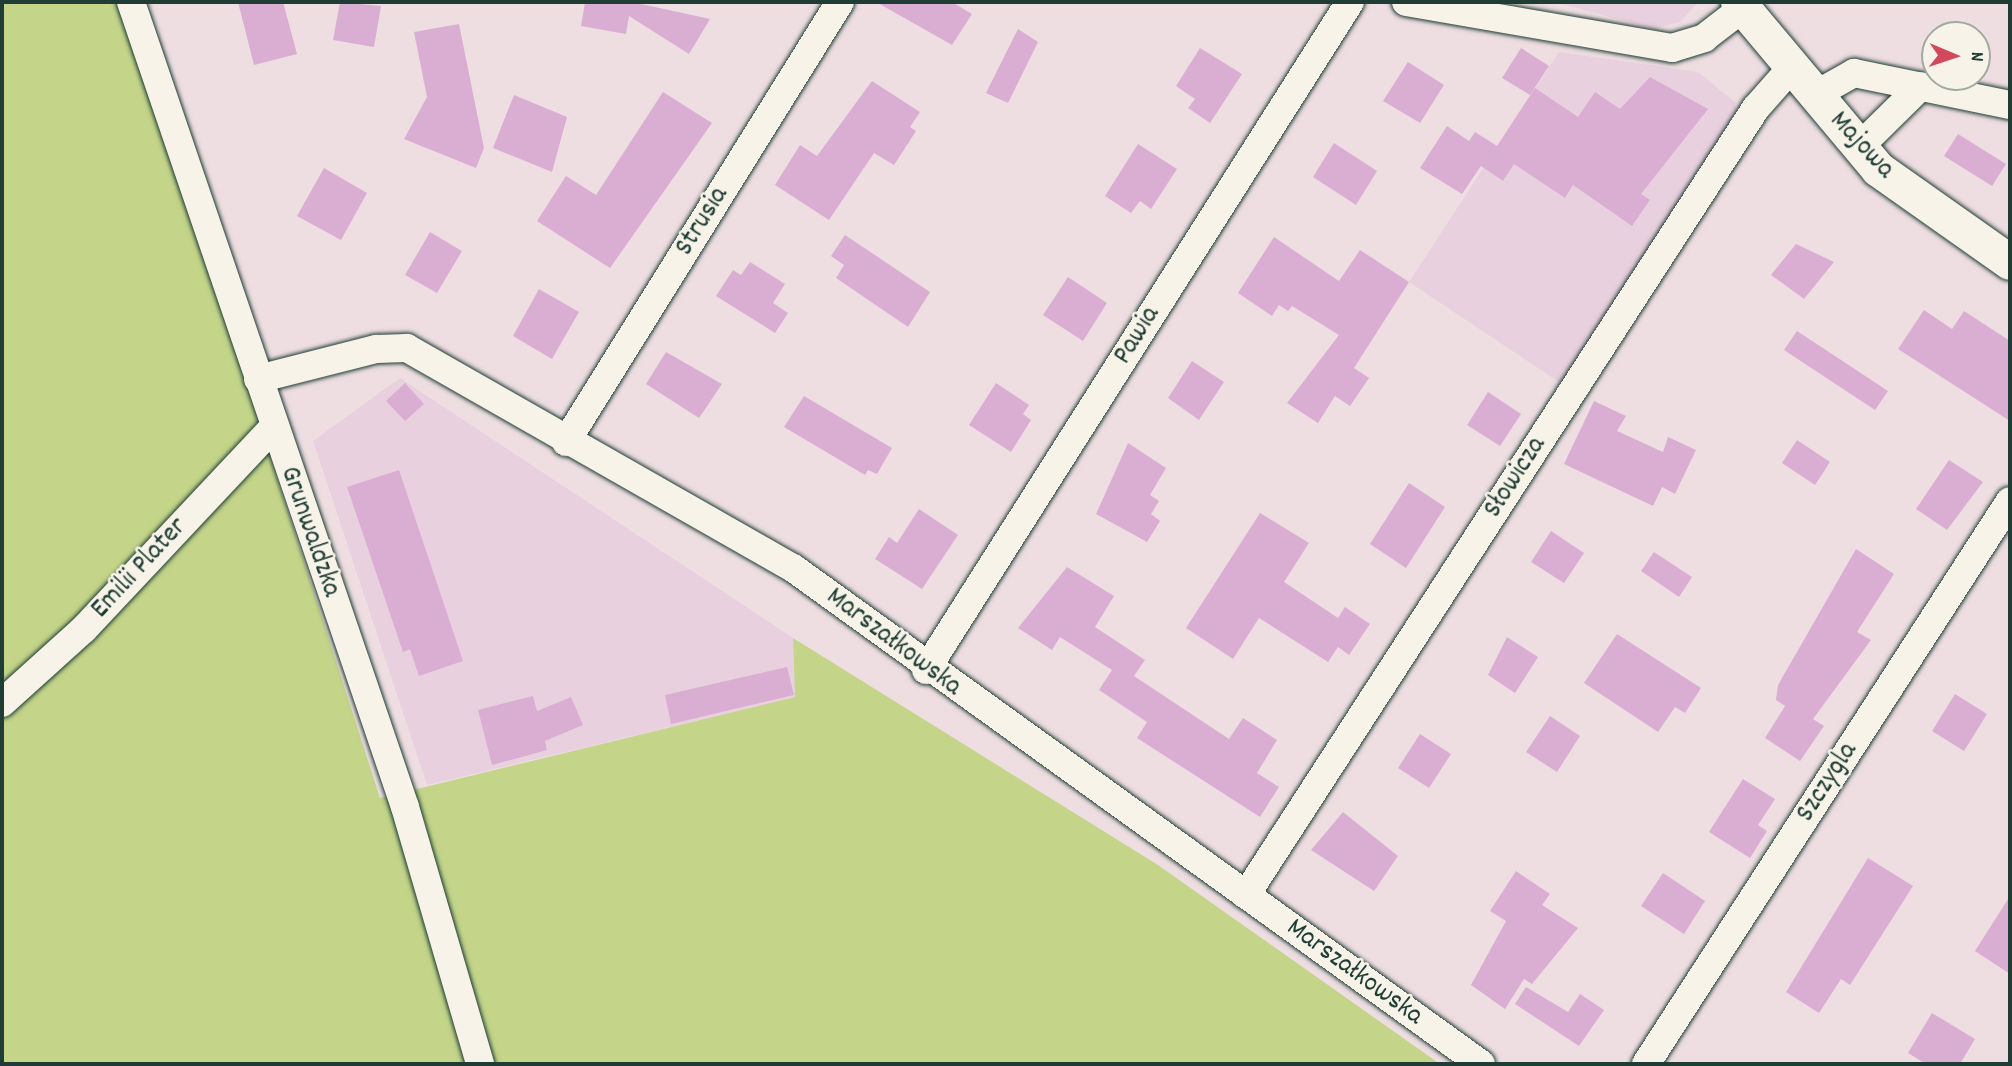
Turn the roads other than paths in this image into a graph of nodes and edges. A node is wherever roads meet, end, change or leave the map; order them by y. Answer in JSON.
{"nodes":[{"id":1,"x":131,"y":2,"type":"edge"},
{"id":2,"x":840,"y":2,"type":"edge"},
{"id":3,"x":1350,"y":2,"type":"edge"},
{"id":4,"x":1406,"y":2,"type":"edge"},
{"id":5,"x":1740,"y":5,"type":"edge"},
{"id":6,"x":1793,"y":66,"type":"junction"},
{"id":7,"x":1921,"y":86,"type":"joint"},
{"id":8,"x":1944,"y":91,"type":"edge"},
{"id":9,"x":1815,"y":95,"type":"junction"},
{"id":10,"x":2010,"y":105,"type":"edge"},
{"id":11,"x":1858,"y":148,"type":"junction"},
{"id":12,"x":2010,"y":262,"type":"edge"},
{"id":13,"x":258,"y":379,"type":"junction"},
{"id":14,"x":272,"y":428,"type":"junction"},
{"id":15,"x":566,"y":442,"type":"junction"},
{"id":16,"x":2010,"y":501,"type":"edge"},
{"id":17,"x":926,"y":670,"type":"junction"},
{"id":18,"x":2,"y":704,"type":"edge"},
{"id":19,"x":1246,"y":895,"type":"junction"},
{"id":20,"x":480,"y":1064,"type":"edge"},
{"id":21,"x":1480,"y":1064,"type":"edge"},
{"id":22,"x":1646,"y":1064,"type":"edge"}],
"edges":[{"from":1,"to":13,"type":"street","name":"Grunwaldzka"},
{"from":2,"to":15,"type":"street","name":"Strusia"},
{"from":3,"to":17,"type":"street","name":"Pawia"},
{"from":4,"to":5,"type":"street"},
{"from":5,"to":6,"type":"street","name":"Majowa"},
{"from":6,"to":9,"type":"street","name":"Majowa"},
{"from":6,"to":19,"type":"street","name":"Słowicza"},
{"from":7,"to":9,"type":"street"},
{"from":7,"to":11,"type":"street"},
{"from":8,"to":10,"type":"street"},
{"from":9,"to":11,"type":"street","name":"Majowa"},
{"from":11,"to":12,"type":"street","name":"Majowa"},
{"from":13,"to":14,"type":"street","name":"Grunwaldzka"},
{"from":13,"to":15,"type":"street","name":"Marszałkowska"},
{"from":14,"to":18,"type":"street","name":"Emilii Plater"},
{"from":14,"to":20,"type":"street","name":"Grunwaldzka"},
{"from":15,"to":17,"type":"street","name":"Marszałkowska"},
{"from":16,"to":22,"type":"street","name":"Szczygla"},
{"from":17,"to":19,"type":"street","name":"Marszałkowska"},
{"from":19,"to":21,"type":"street","name":"Marszałkowska"}]}
